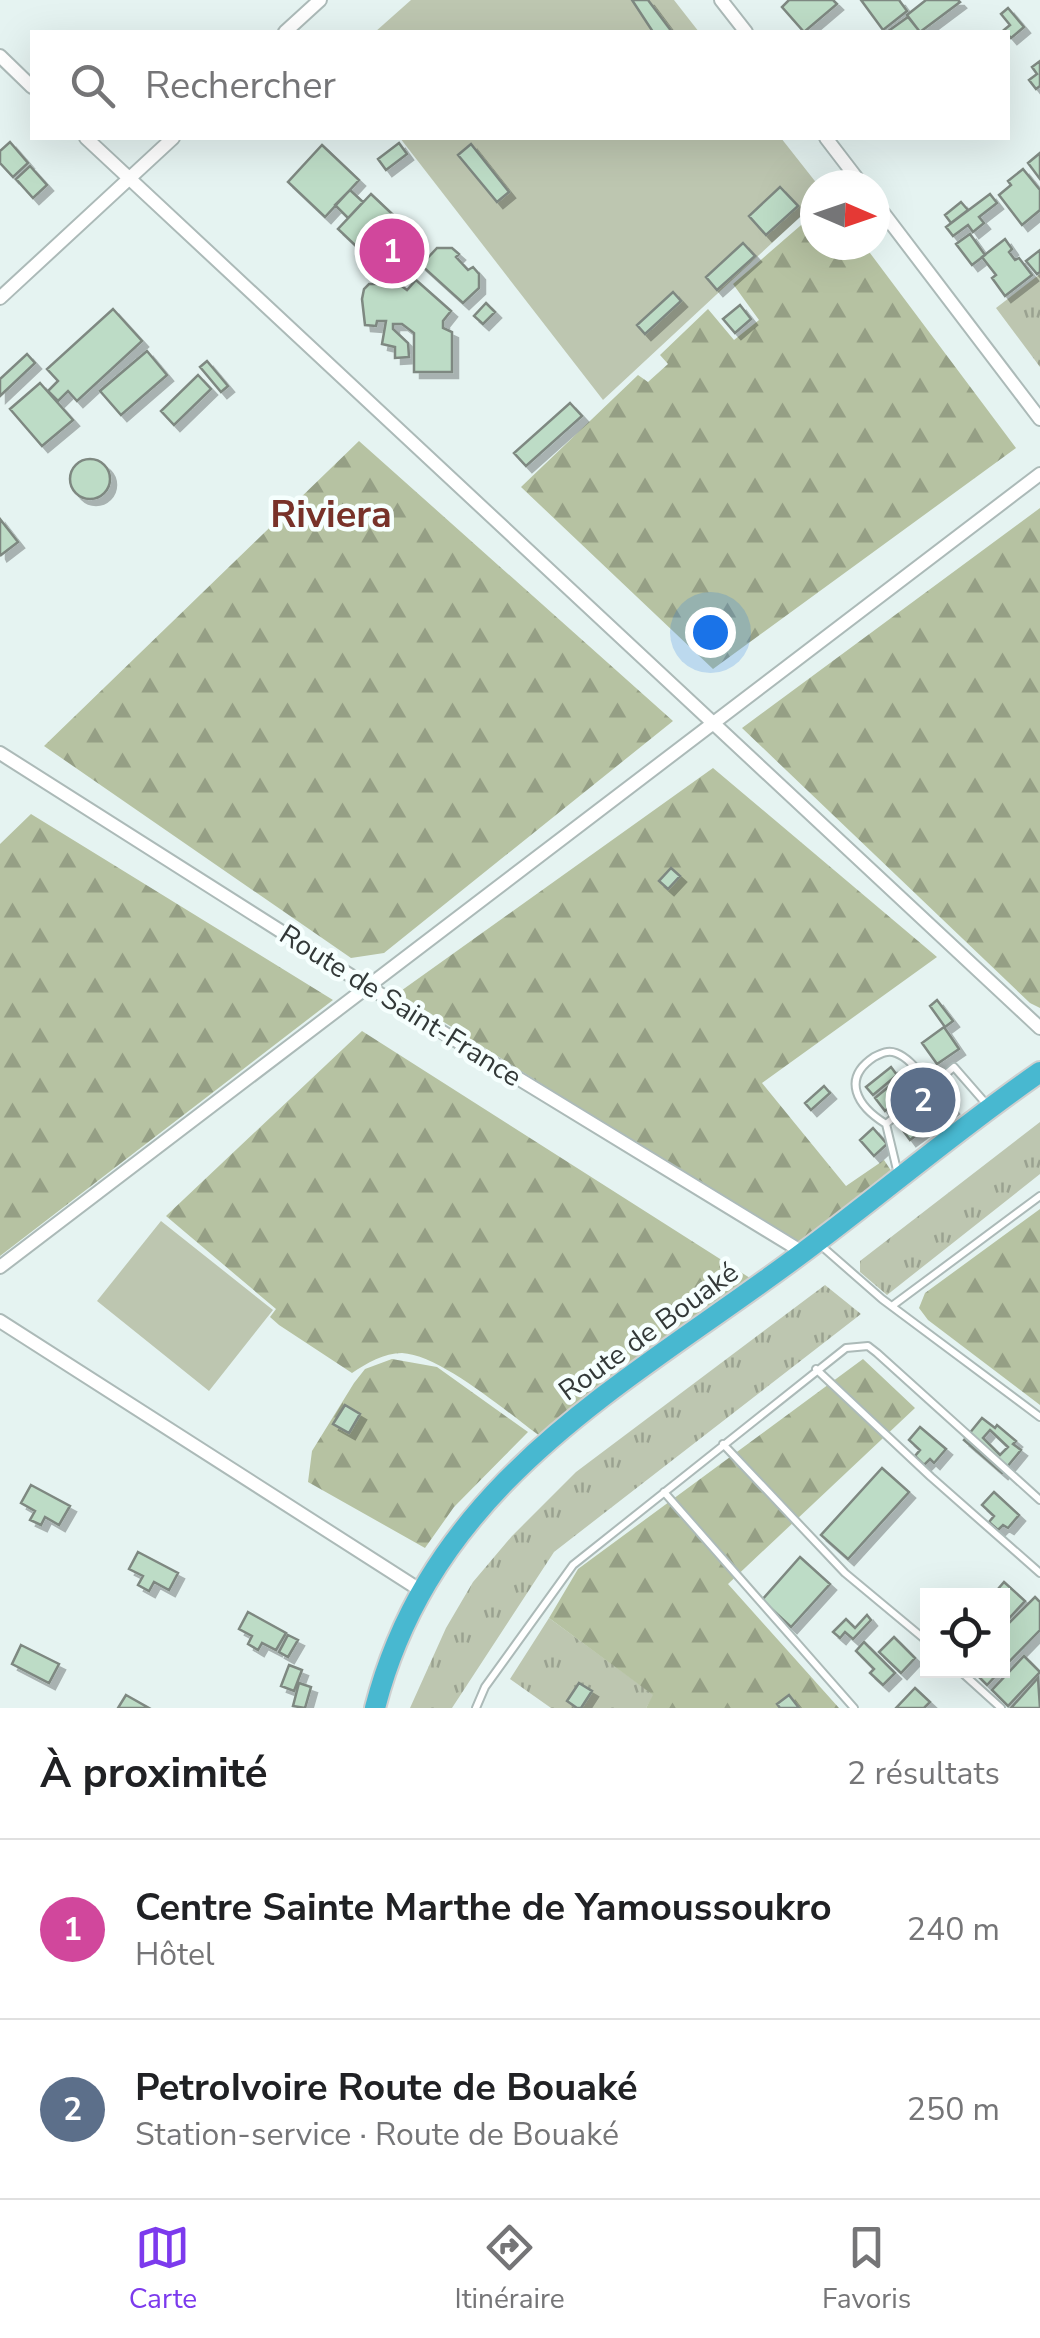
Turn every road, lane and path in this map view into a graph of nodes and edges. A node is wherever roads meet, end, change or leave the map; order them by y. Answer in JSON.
{"nodes":[{"id":1,"x":320,"y":0,"type":"edge"},
{"id":2,"x":721,"y":0,"type":"edge"},
{"id":3,"x":287,"y":30,"type":"edge"},
{"id":4,"x":744,"y":30,"type":"edge"},
{"id":5,"x":0,"y":56,"type":"edge"},
{"id":6,"x":30,"y":84,"type":"edge"},
{"id":7,"x":88,"y":140,"type":"edge"},
{"id":8,"x":171,"y":140,"type":"edge"},
{"id":9,"x":828,"y":140,"type":"edge"},
{"id":10,"x":851,"y":170,"type":"edge"},
{"id":11,"x":129,"y":178,"type":"junction"},
{"id":12,"x":890,"y":222,"type":"edge"},
{"id":13,"x":0,"y":298,"type":"edge"},
{"id":14,"x":1040,"y":419,"type":"edge"},
{"id":15,"x":1040,"y":474,"type":"edge"},
{"id":16,"x":714,"y":723,"type":"junction"},
{"id":17,"x":0,"y":754,"type":"edge"},
{"id":18,"x":368,"y":986,"type":"junction"},
{"id":19,"x":1040,"y":1028,"type":"edge"},
{"id":20,"x":1040,"y":1072,"type":"edge"},
{"id":21,"x":931,"y":1086,"type":"junction"},
{"id":22,"x":989,"y":1107,"type":"junction"},
{"id":23,"x":886,"y":1124,"type":"junction"},
{"id":24,"x":899,"y":1178,"type":"junction"},
{"id":25,"x":1040,"y":1196,"type":"edge"},
{"id":26,"x":810,"y":1248,"type":"junction"},
{"id":27,"x":0,"y":1268,"type":"edge"},
{"id":28,"x":892,"y":1306,"type":"junction"},
{"id":29,"x":0,"y":1321,"type":"edge"},
{"id":30,"x":816,"y":1369,"type":"junction"},
{"id":31,"x":1040,"y":1417,"type":"edge"},
{"id":32,"x":723,"y":1444,"type":"junction"},
{"id":33,"x":664,"y":1492,"type":"junction"},
{"id":34,"x":1040,"y":1500,"type":"edge"},
{"id":35,"x":1040,"y":1572,"type":"edge"},
{"id":36,"x":420,"y":1590,"type":"junction"},
{"id":37,"x":920,"y":1635,"type":"edge"},
{"id":38,"x":968,"y":1678,"type":"edge"},
{"id":39,"x":375,"y":1708,"type":"edge"},
{"id":40,"x":476,"y":1708,"type":"edge"},
{"id":41,"x":854,"y":1708,"type":"edge"},
{"id":42,"x":1001,"y":1708,"type":"edge"}],
"edges":[{"from":1,"to":3,"type":"street"},
{"from":2,"to":4,"type":"street"},
{"from":5,"to":6,"type":"street"},
{"from":7,"to":11,"type":"street"},
{"from":8,"to":11,"type":"street"},
{"from":9,"to":10,"type":"street"},
{"from":11,"to":13,"type":"street"},
{"from":11,"to":16,"type":"street"},
{"from":12,"to":14,"type":"street"},
{"from":15,"to":16,"type":"street"},
{"from":16,"to":18,"type":"street"},
{"from":16,"to":19,"type":"street"},
{"from":17,"to":18,"type":"street","name":"Route de Saint-France"},
{"from":18,"to":26,"type":"street","name":"Route de Saint-France"},
{"from":18,"to":27,"type":"street"},
{"from":20,"to":22,"type":"highway","name":"Route de Bouaké"},
{"from":21,"to":22,"type":"lane"},
{"from":21,"to":23,"type":"lane"},
{"from":21,"to":23,"type":"lane"},
{"from":22,"to":24,"type":"highway","name":"Route de Bouaké"},
{"from":23,"to":24,"type":"lane"},
{"from":24,"to":26,"type":"highway","name":"Route de Bouaké"},
{"from":25,"to":28,"type":"lane"},
{"from":26,"to":28,"type":"lane"},
{"from":26,"to":36,"type":"highway","name":"Route de Bouaké"},
{"from":28,"to":31,"type":"lane"},
{"from":29,"to":36,"type":"street"},
{"from":30,"to":32,"type":"lane"},
{"from":30,"to":34,"type":"lane"},
{"from":30,"to":35,"type":"lane"},
{"from":32,"to":33,"type":"lane"},
{"from":32,"to":37,"type":"lane"},
{"from":33,"to":40,"type":"lane"},
{"from":33,"to":41,"type":"lane"},
{"from":36,"to":39,"type":"highway","name":"Route de Bouaké"},
{"from":38,"to":42,"type":"lane"}]}
